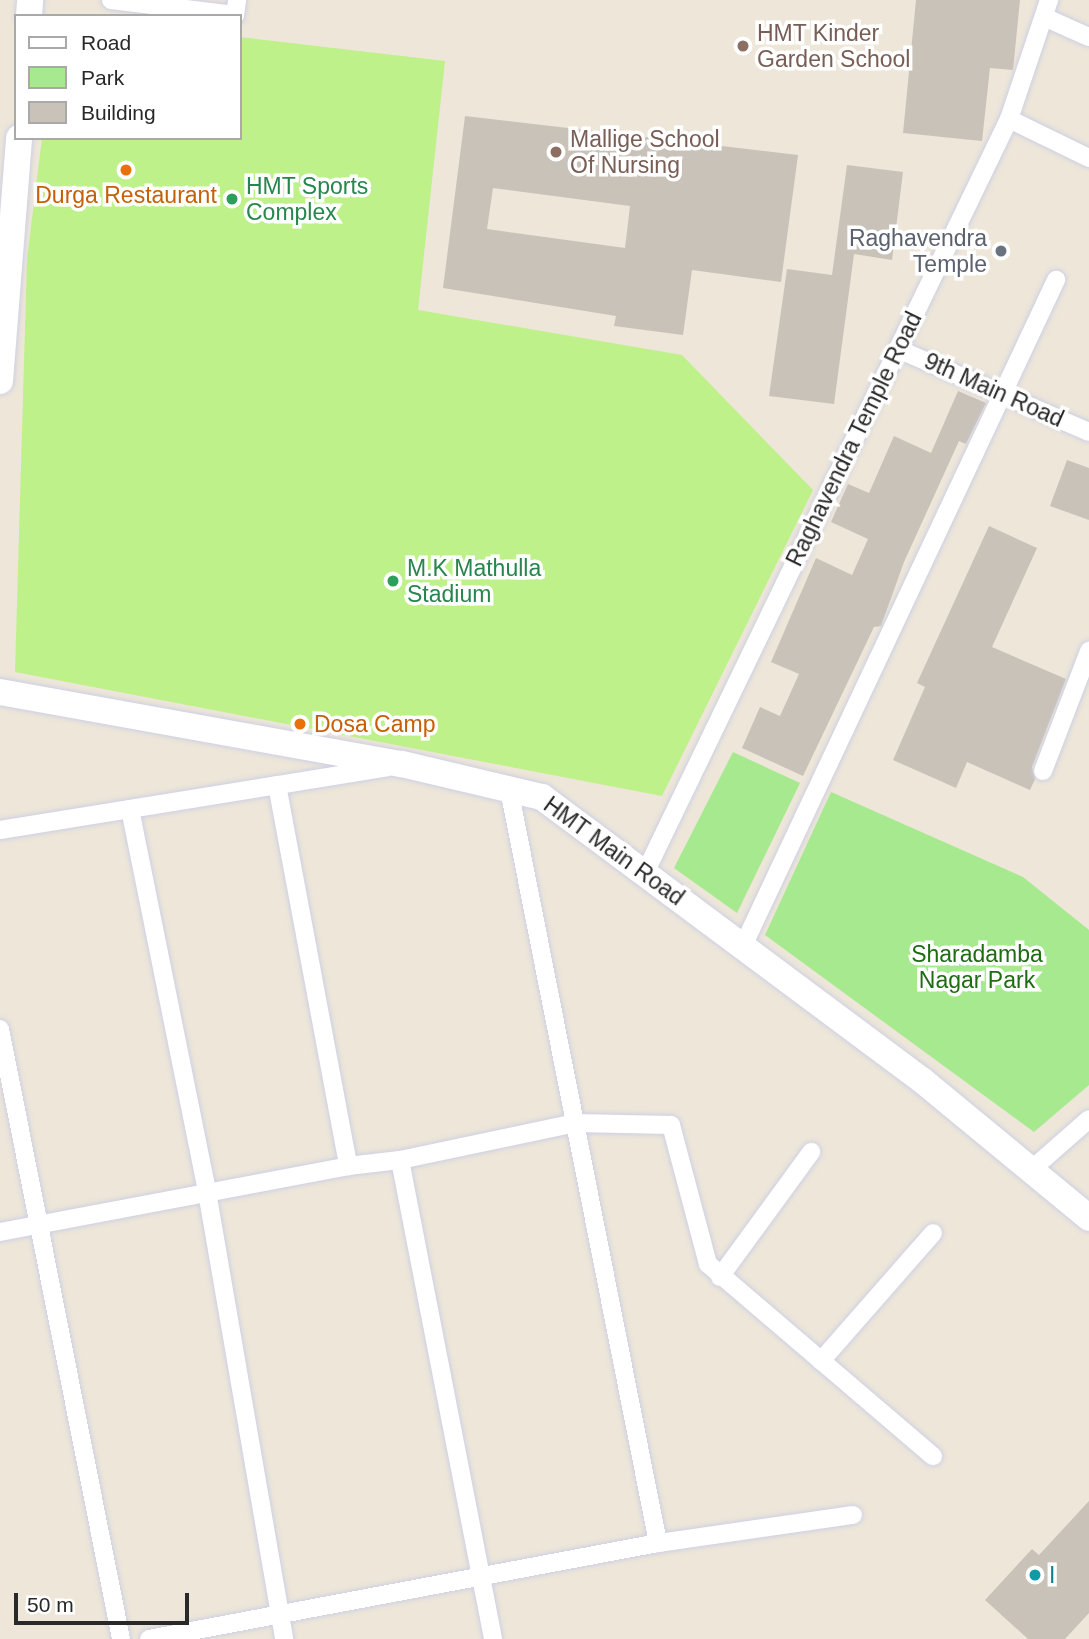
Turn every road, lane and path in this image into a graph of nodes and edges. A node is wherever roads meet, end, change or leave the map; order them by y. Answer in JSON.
{"nodes":[{"id":1,"x":111,"y":0,"type":"edge"},
{"id":2,"x":1046,"y":8,"type":"edge"},
{"id":3,"x":159,"y":11,"type":"edge"},
{"id":4,"x":216,"y":14,"type":"edge"},
{"id":5,"x":1089,"y":37,"type":"edge"},
{"id":6,"x":1009,"y":120,"type":"junction"},
{"id":7,"x":19,"y":140,"type":"edge"},
{"id":8,"x":1089,"y":159,"type":"edge"},
{"id":9,"x":1056,"y":280,"type":"dead end"},
{"id":10,"x":898,"y":349,"type":"junction"},
{"id":11,"x":0,"y":380,"type":"edge"},
{"id":12,"x":1003,"y":393,"type":"junction"},
{"id":13,"x":1089,"y":432,"type":"edge"},
{"id":14,"x":1089,"y":651,"type":"edge"},
{"id":15,"x":0,"y":692,"type":"edge"},
{"id":16,"x":402,"y":764,"type":"junction"},
{"id":17,"x":1042,"y":771,"type":"dead end"},
{"id":18,"x":277,"y":785,"type":"junction"},
{"id":19,"x":509,"y":789,"type":"junction"},
{"id":20,"x":130,"y":809,"type":"junction"},
{"id":21,"x":0,"y":830,"type":"edge"},
{"id":22,"x":645,"y":873,"type":"junction"},
{"id":23,"x":744,"y":944,"type":"junction"},
{"id":24,"x":0,"y":1030,"type":"edge"},
{"id":25,"x":1089,"y":1119,"type":"edge"},
{"id":26,"x":575,"y":1123,"type":"junction"},
{"id":27,"x":811,"y":1152,"type":"dead end"},
{"id":28,"x":400,"y":1160,"type":"junction"},
{"id":29,"x":348,"y":1166,"type":"junction"},
{"id":30,"x":1031,"y":1170,"type":"junction"},
{"id":31,"x":207,"y":1192,"type":"junction"},
{"id":32,"x":1089,"y":1218,"type":"edge"},
{"id":33,"x":40,"y":1224,"type":"junction"},
{"id":34,"x":0,"y":1232,"type":"edge"},
{"id":35,"x":933,"y":1233,"type":"dead end"},
{"id":36,"x":720,"y":1276,"type":"junction"},
{"id":37,"x":821,"y":1362,"type":"junction"},
{"id":38,"x":933,"y":1456,"type":"dead end"},
{"id":39,"x":853,"y":1515,"type":"dead end"},
{"id":40,"x":658,"y":1543,"type":"junction"},
{"id":41,"x":482,"y":1575,"type":"junction"},
{"id":42,"x":280,"y":1615,"type":"junction"},
{"id":43,"x":121,"y":1639,"type":"edge"},
{"id":44,"x":149,"y":1639,"type":"edge"},
{"id":45,"x":284,"y":1639,"type":"edge"},
{"id":46,"x":493,"y":1639,"type":"edge"}],
"edges":[{"from":1,"to":3,"type":"street"},
{"from":2,"to":5,"type":"street"},
{"from":2,"to":6,"type":"street","name":"Raghavendra Temple Road"},
{"from":3,"to":4,"type":"street"},
{"from":6,"to":8,"type":"street"},
{"from":6,"to":10,"type":"street","name":"Raghavendra Temple Road"},
{"from":7,"to":11,"type":"street"},
{"from":9,"to":12,"type":"street"},
{"from":10,"to":12,"type":"street","name":"9th Main Road"},
{"from":10,"to":22,"type":"street","name":"Raghavendra Temple Road"},
{"from":12,"to":13,"type":"street","name":"9th Main Road"},
{"from":12,"to":23,"type":"street"},
{"from":14,"to":17,"type":"street"},
{"from":15,"to":16,"type":"street","name":"HMT Main Road"},
{"from":16,"to":18,"type":"street"},
{"from":16,"to":19,"type":"street","name":"HMT Main Road"},
{"from":18,"to":20,"type":"street"},
{"from":18,"to":29,"type":"street"},
{"from":19,"to":22,"type":"street","name":"HMT Main Road"},
{"from":19,"to":26,"type":"street"},
{"from":20,"to":21,"type":"street"},
{"from":20,"to":31,"type":"street"},
{"from":22,"to":23,"type":"street","name":"HMT Main Road"},
{"from":23,"to":30,"type":"street","name":"HMT Main Road"},
{"from":24,"to":33,"type":"street"},
{"from":25,"to":30,"type":"street"},
{"from":26,"to":28,"type":"street"},
{"from":26,"to":36,"type":"street"},
{"from":26,"to":40,"type":"street"},
{"from":27,"to":36,"type":"street"},
{"from":28,"to":29,"type":"street"},
{"from":28,"to":41,"type":"street"},
{"from":29,"to":31,"type":"street"},
{"from":30,"to":32,"type":"street","name":"HMT Main Road"},
{"from":31,"to":33,"type":"street"},
{"from":31,"to":42,"type":"street"},
{"from":33,"to":34,"type":"street"},
{"from":33,"to":43,"type":"street"},
{"from":35,"to":37,"type":"street"},
{"from":36,"to":37,"type":"street"},
{"from":37,"to":38,"type":"street"},
{"from":39,"to":40,"type":"street"},
{"from":40,"to":41,"type":"street"},
{"from":41,"to":42,"type":"street"},
{"from":41,"to":46,"type":"street"},
{"from":42,"to":44,"type":"street"},
{"from":42,"to":45,"type":"street"}]}
